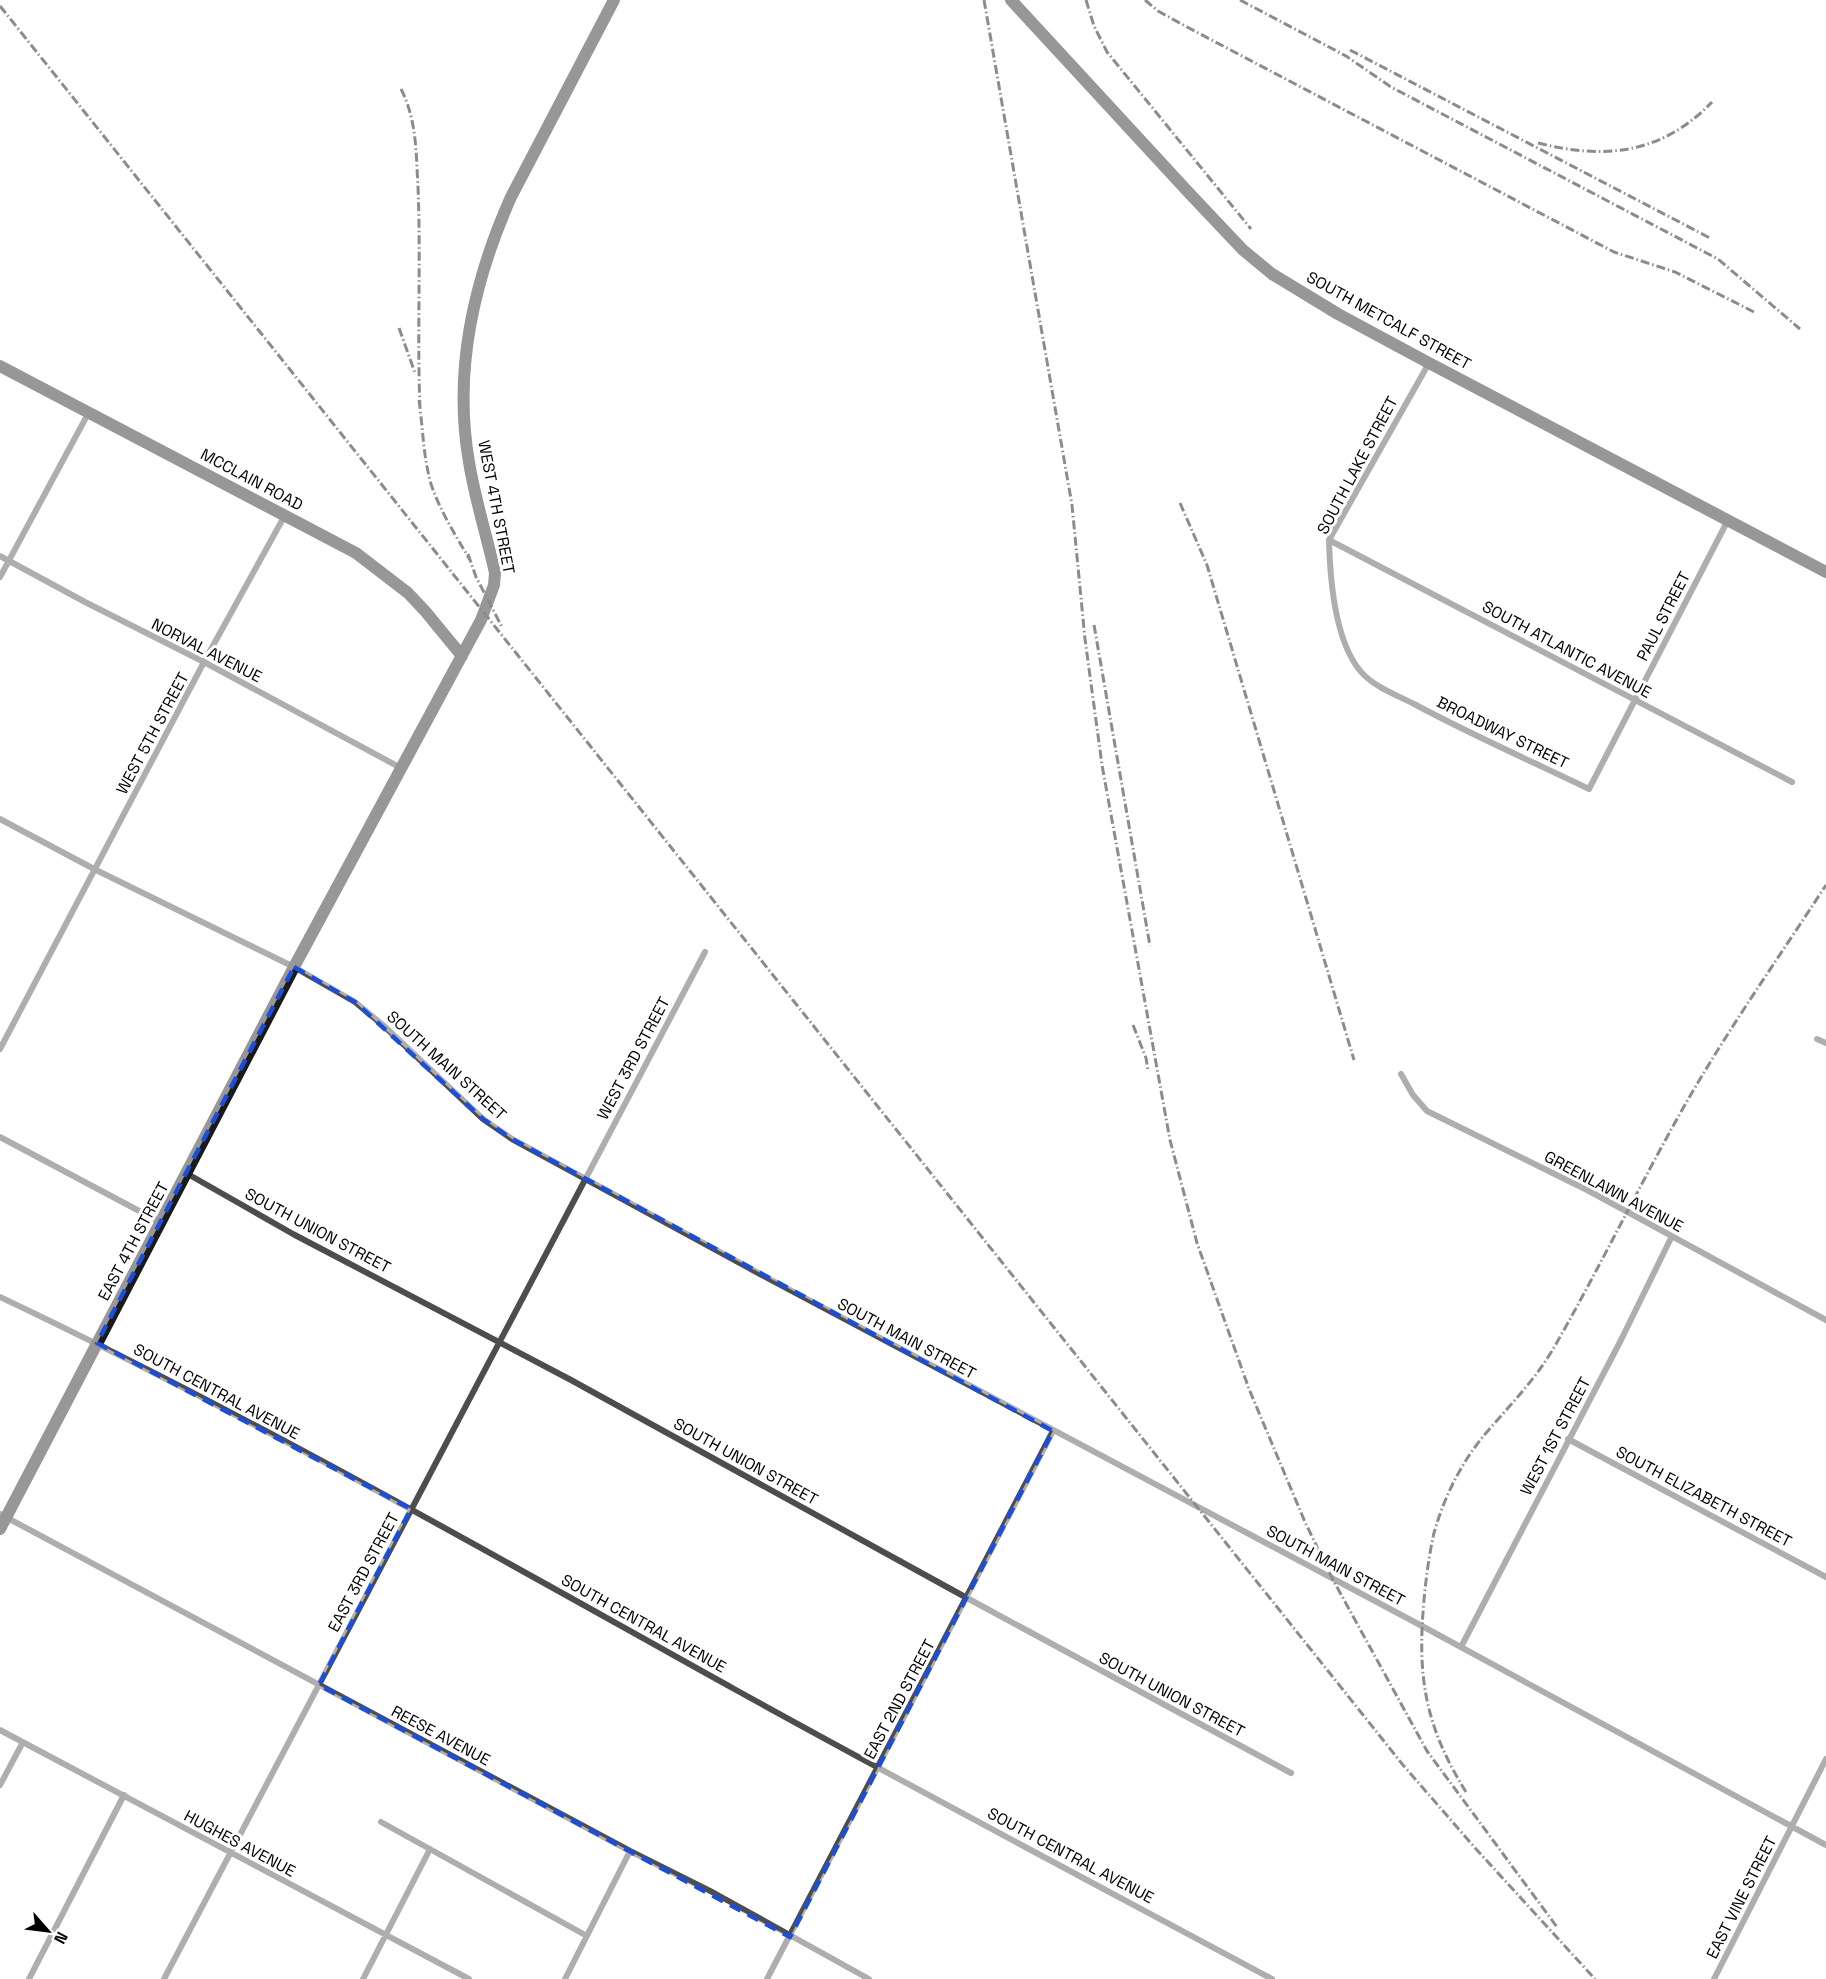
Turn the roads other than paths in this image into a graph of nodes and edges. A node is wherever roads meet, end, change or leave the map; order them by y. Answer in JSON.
{"nodes":[{"id":1,"x":614,"y":0,"type":"edge"},
{"id":2,"x":1011,"y":0,"type":"edge"},
{"id":3,"x":1429,"y":363,"type":"junction"},
{"id":4,"x":0,"y":366,"type":"edge"},
{"id":5,"x":89,"y":412,"type":"junction"},
{"id":6,"x":285,"y":515,"type":"junction"},
{"id":7,"x":1728,"y":520,"type":"junction"},
{"id":8,"x":1329,"y":540,"type":"junction"},
{"id":9,"x":0,"y":556,"type":"edge"},
{"id":10,"x":9,"y":560,"type":"junction"},
{"id":11,"x":1826,"y":572,"type":"edge"},
{"id":12,"x":0,"y":577,"type":"edge"},
{"id":13,"x":462,"y":656,"type":"junction"},
{"id":14,"x":204,"y":662,"type":"junction"},
{"id":15,"x":1406,"y":699,"type":"joint"},
{"id":16,"x":1635,"y":700,"type":"junction"},
{"id":17,"x":401,"y":768,"type":"junction"},
{"id":18,"x":1792,"y":782,"type":"dead end"},
{"id":19,"x":1589,"y":789,"type":"joint"},
{"id":20,"x":0,"y":819,"type":"edge"},
{"id":21,"x":96,"y":870,"type":"junction"},
{"id":22,"x":705,"y":952,"type":"dead end"},
{"id":23,"x":294,"y":967,"type":"junction"},
{"id":24,"x":1817,"y":1039,"type":"dead end"},
{"id":25,"x":1826,"y":1044,"type":"edge"},
{"id":26,"x":0,"y":1049,"type":"edge"},
{"id":27,"x":1401,"y":1074,"type":"dead end"},
{"id":28,"x":0,"y":1137,"type":"edge"},
{"id":29,"x":186,"y":1173,"type":"junction"},
{"id":30,"x":585,"y":1177,"type":"junction"},
{"id":31,"x":161,"y":1222,"type":"junction"},
{"id":32,"x":1671,"y":1238,"type":"junction"},
{"id":33,"x":0,"y":1297,"type":"edge"},
{"id":34,"x":1826,"y":1320,"type":"edge"},
{"id":35,"x":499,"y":1341,"type":"junction"},
{"id":36,"x":98,"y":1343,"type":"junction"},
{"id":37,"x":1053,"y":1431,"type":"junction"},
{"id":38,"x":1568,"y":1439,"type":"junction"},
{"id":39,"x":411,"y":1509,"type":"junction"},
{"id":40,"x":3,"y":1516,"type":"edge"},
{"id":41,"x":0,"y":1529,"type":"edge"},
{"id":42,"x":1826,"y":1576,"type":"edge"},
{"id":43,"x":967,"y":1598,"type":"junction"},
{"id":44,"x":1461,"y":1647,"type":"junction"},
{"id":45,"x":319,"y":1684,"type":"junction"},
{"id":46,"x":0,"y":1730,"type":"edge"},
{"id":47,"x":23,"y":1742,"type":"junction"},
{"id":48,"x":1826,"y":1759,"type":"edge"},
{"id":49,"x":878,"y":1767,"type":"junction"},
{"id":50,"x":1291,"y":1773,"type":"dead end"},
{"id":51,"x":0,"y":1785,"type":"edge"},
{"id":52,"x":124,"y":1795,"type":"junction"},
{"id":53,"x":381,"y":1822,"type":"dead end"},
{"id":54,"x":1792,"y":1827,"type":"junction"},
{"id":55,"x":1826,"y":1845,"type":"edge"},
{"id":56,"x":430,"y":1849,"type":"junction"},
{"id":57,"x":630,"y":1851,"type":"junction"},
{"id":58,"x":230,"y":1853,"type":"junction"},
{"id":59,"x":386,"y":1935,"type":"junction"},
{"id":60,"x":587,"y":1936,"type":"junction"},
{"id":61,"x":790,"y":1937,"type":"junction"},
{"id":62,"x":28,"y":1979,"type":"edge"},
{"id":63,"x":164,"y":1979,"type":"edge"},
{"id":64,"x":363,"y":1979,"type":"edge"},
{"id":65,"x":468,"y":1979,"type":"edge"},
{"id":66,"x":565,"y":1979,"type":"edge"},
{"id":67,"x":767,"y":1979,"type":"edge"},
{"id":68,"x":869,"y":1979,"type":"edge"},
{"id":69,"x":1272,"y":1979,"type":"edge"},
{"id":70,"x":1714,"y":1979,"type":"edge"}],
"edges":[{"from":1,"to":13,"type":"street","name":"WEST 4TH STREET"},
{"from":2,"to":3,"type":"street","name":"SOUTH METCALF STREET"},
{"from":3,"to":7,"type":"street","name":"SOUTH METCALF STREET"},
{"from":3,"to":8,"type":"street","name":"SOUTH LAKE STREET"},
{"from":4,"to":5,"type":"street","name":"MCCLAIN ROAD"},
{"from":5,"to":6,"type":"street","name":"MCCLAIN ROAD"},
{"from":5,"to":10,"type":"street"},
{"from":6,"to":13,"type":"street","name":"MCCLAIN ROAD"},
{"from":6,"to":14,"type":"street","name":"WEST 5TH STREET"},
{"from":7,"to":11,"type":"street","name":"SOUTH METCALF STREET"},
{"from":7,"to":16,"type":"street","name":"PAUL STREET"},
{"from":8,"to":15,"type":"street","name":"SOUTH LAKE STREET"},
{"from":8,"to":16,"type":"street","name":"SOUTH ATLANTIC AVENUE"},
{"from":9,"to":10,"type":"street","name":"NORVAL AVENUE"},
{"from":10,"to":12,"type":"street"},
{"from":10,"to":14,"type":"street","name":"NORVAL AVENUE"},
{"from":13,"to":17,"type":"street","name":"WEST 4TH STREET"},
{"from":14,"to":17,"type":"street","name":"NORVAL AVENUE"},
{"from":14,"to":21,"type":"street","name":"WEST 5TH STREET"},
{"from":15,"to":19,"type":"street","name":"BROADWAY STREET"},
{"from":16,"to":18,"type":"street","name":"SOUTH ATLANTIC AVENUE"},
{"from":16,"to":19,"type":"street","name":"PAUL STREET"},
{"from":17,"to":23,"type":"street","name":"WEST 4TH STREET"},
{"from":20,"to":21,"type":"street","name":"SOUTH MAIN STREET"},
{"from":21,"to":23,"type":"street","name":"SOUTH MAIN STREET"},
{"from":21,"to":26,"type":"street","name":"WEST 5TH STREET"},
{"from":22,"to":30,"type":"street","name":"WEST 3RD STREET"},
{"from":23,"to":29,"type":"street","name":"EAST 4TH STREET"},
{"from":23,"to":30,"type":"street","name":"SOUTH MAIN STREET"},
{"from":24,"to":25,"type":"street"},
{"from":27,"to":32,"type":"street","name":"GREENLAWN AVENUE"},
{"from":28,"to":31,"type":"street"},
{"from":29,"to":31,"type":"street","name":"EAST 4TH STREET"},
{"from":29,"to":35,"type":"street","name":"SOUTH UNION STREET"},
{"from":30,"to":35,"type":"street","name":"EAST 3RD STREET"},
{"from":30,"to":37,"type":"street","name":"SOUTH MAIN STREET"},
{"from":31,"to":36,"type":"street","name":"EAST 4TH STREET"},
{"from":32,"to":34,"type":"street","name":"GREENLAWN AVENUE"},
{"from":32,"to":38,"type":"street","name":"WEST 1ST STREET"},
{"from":33,"to":36,"type":"street","name":"SOUTH CENTRAL AVENUE"},
{"from":35,"to":39,"type":"street","name":"EAST 3RD STREET"},
{"from":35,"to":43,"type":"street","name":"SOUTH UNION STREET"},
{"from":36,"to":39,"type":"street","name":"SOUTH CENTRAL AVENUE"},
{"from":36,"to":40,"type":"street","name":"EAST 4TH STREET"},
{"from":37,"to":43,"type":"street","name":"EAST 2ND STREET"},
{"from":37,"to":44,"type":"street","name":"SOUTH MAIN STREET"},
{"from":38,"to":42,"type":"street","name":"SOUTH ELIZABETH STREET"},
{"from":38,"to":44,"type":"street","name":"WEST 1ST STREET"},
{"from":39,"to":45,"type":"street","name":"EAST 3RD STREET"},
{"from":39,"to":49,"type":"street","name":"SOUTH CENTRAL AVENUE"},
{"from":40,"to":41,"type":"street","name":"EAST 4TH STREET"},
{"from":40,"to":45,"type":"street","name":"REESE AVENUE"},
{"from":43,"to":49,"type":"street","name":"EAST 2ND STREET"},
{"from":43,"to":50,"type":"street","name":"SOUTH UNION STREET"},
{"from":44,"to":54,"type":"street","name":"SOUTH MAIN STREET"},
{"from":45,"to":57,"type":"street","name":"REESE AVENUE"},
{"from":45,"to":58,"type":"street","name":"EAST 3RD STREET"},
{"from":46,"to":47,"type":"street","name":"HUGHES AVENUE"},
{"from":47,"to":51,"type":"street"},
{"from":47,"to":52,"type":"street","name":"HUGHES AVENUE"},
{"from":48,"to":54,"type":"street","name":"EAST VINE STREET"},
{"from":49,"to":61,"type":"street","name":"EAST 2ND STREET"},
{"from":49,"to":69,"type":"street","name":"SOUTH CENTRAL AVENUE"},
{"from":52,"to":58,"type":"street","name":"HUGHES AVENUE"},
{"from":52,"to":62,"type":"street"},
{"from":53,"to":56,"type":"street"},
{"from":54,"to":55,"type":"street","name":"SOUTH MAIN STREET"},
{"from":54,"to":70,"type":"street","name":"EAST VINE STREET"},
{"from":56,"to":59,"type":"street"},
{"from":56,"to":60,"type":"street"},
{"from":57,"to":60,"type":"street"},
{"from":57,"to":61,"type":"street","name":"REESE AVENUE"},
{"from":58,"to":59,"type":"street","name":"HUGHES AVENUE"},
{"from":58,"to":63,"type":"street","name":"EAST 3RD STREET"},
{"from":59,"to":64,"type":"street"},
{"from":59,"to":65,"type":"street","name":"HUGHES AVENUE"},
{"from":60,"to":66,"type":"street"},
{"from":61,"to":67,"type":"street","name":"EAST 2ND STREET"},
{"from":61,"to":68,"type":"street","name":"REESE AVENUE"}]}
